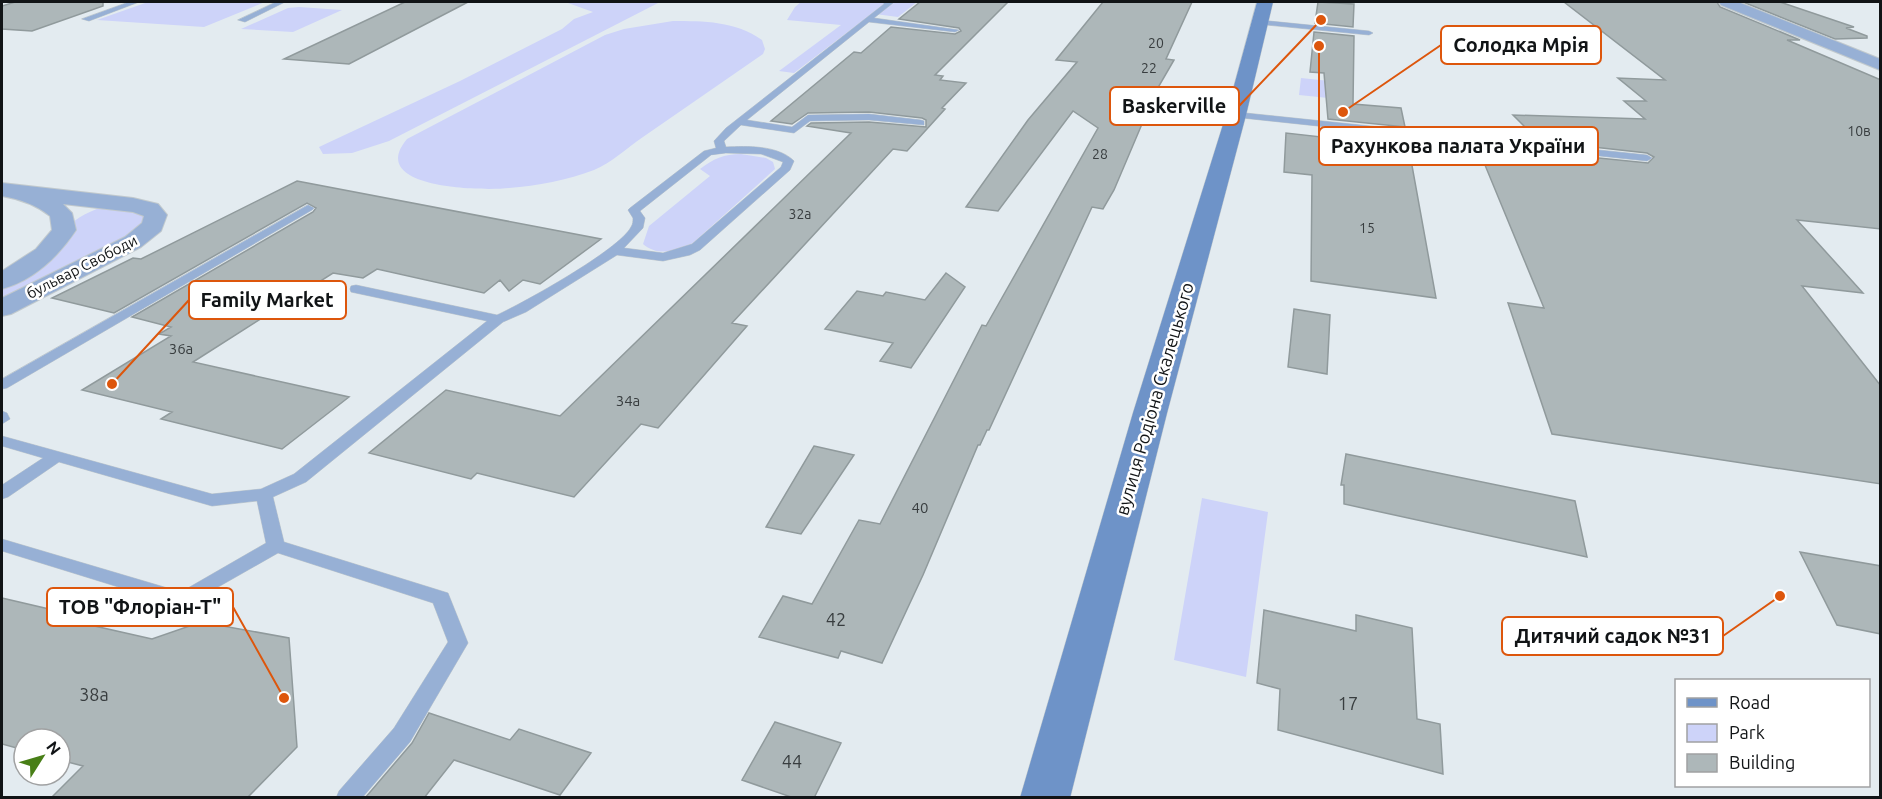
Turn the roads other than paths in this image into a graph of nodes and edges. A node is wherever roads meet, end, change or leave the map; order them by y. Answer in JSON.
{"nodes":[{"id":1,"x":135,"y":2,"type":"edge"},
{"id":2,"x":281,"y":2,"type":"edge"},
{"id":3,"x":886,"y":2,"type":"edge"},
{"id":4,"x":1726,"y":2,"type":"edge"},
{"id":5,"x":1262,"y":12,"type":"edge"},
{"id":6,"x":86,"y":19,"type":"dead end"},
{"id":7,"x":242,"y":20,"type":"dead end"},
{"id":8,"x":868,"y":20,"type":"junction"},
{"id":9,"x":955,"y":30,"type":"dead end"},
{"id":10,"x":1369,"y":33,"type":"dead end"},
{"id":11,"x":1881,"y":65,"type":"edge"},
{"id":12,"x":1236,"y":115,"type":"junction"},
{"id":13,"x":740,"y":122,"type":"junction"},
{"id":14,"x":921,"y":123,"type":"dead end"},
{"id":15,"x":721,"y":149,"type":"junction"},
{"id":16,"x":1647,"y":158,"type":"dead end"},
{"id":17,"x":11,"y":191,"type":"edge"},
{"id":18,"x":308,"y":208,"type":"dead end"},
{"id":19,"x":615,"y":251,"type":"junction"},
{"id":20,"x":2,"y":281,"type":"edge"},
{"id":21,"x":356,"y":289,"type":"dead end"},
{"id":22,"x":2,"y":308,"type":"edge"},
{"id":23,"x":498,"y":319,"type":"junction"},
{"id":24,"x":2,"y":386,"type":"edge"},
{"id":25,"x":2,"y":441,"type":"edge"},
{"id":26,"x":56,"y":457,"type":"junction"},
{"id":27,"x":2,"y":493,"type":"edge"},
{"id":28,"x":264,"y":494,"type":"junction"},
{"id":29,"x":2,"y":545,"type":"edge"},
{"id":30,"x":276,"y":546,"type":"junction"},
{"id":31,"x":347,"y":798,"type":"edge"},
{"id":32,"x":1046,"y":798,"type":"edge"}],
"edges":[{"from":1,"to":6,"type":"lane"},
{"from":2,"to":7,"type":"lane"},
{"from":3,"to":8,"type":"lane"},
{"from":4,"to":11,"type":"street"},
{"from":5,"to":10,"type":"lane"},
{"from":5,"to":12,"type":"main road","name":"вулиця Родіона Скалецького"},
{"from":8,"to":9,"type":"lane"},
{"from":8,"to":13,"type":"lane"},
{"from":12,"to":16,"type":"lane"},
{"from":12,"to":32,"type":"main road","name":"вулиця Родіона Скалецького"},
{"from":13,"to":14,"type":"lane"},
{"from":13,"to":15,"type":"lane"},
{"from":15,"to":19,"type":"lane"},
{"from":15,"to":19,"type":"lane"},
{"from":17,"to":20,"type":"street","name":"бульвар Свободи"},
{"from":17,"to":22,"type":"street","name":"бульвар Свободи"},
{"from":18,"to":24,"type":"lane"},
{"from":19,"to":23,"type":"lane"},
{"from":21,"to":23,"type":"lane"},
{"from":23,"to":28,"type":"lane"},
{"from":25,"to":26,"type":"lane"},
{"from":26,"to":27,"type":"lane"},
{"from":26,"to":28,"type":"lane"},
{"from":28,"to":30,"type":"lane"},
{"from":29,"to":30,"type":"lane"},
{"from":30,"to":31,"type":"lane"}]}
